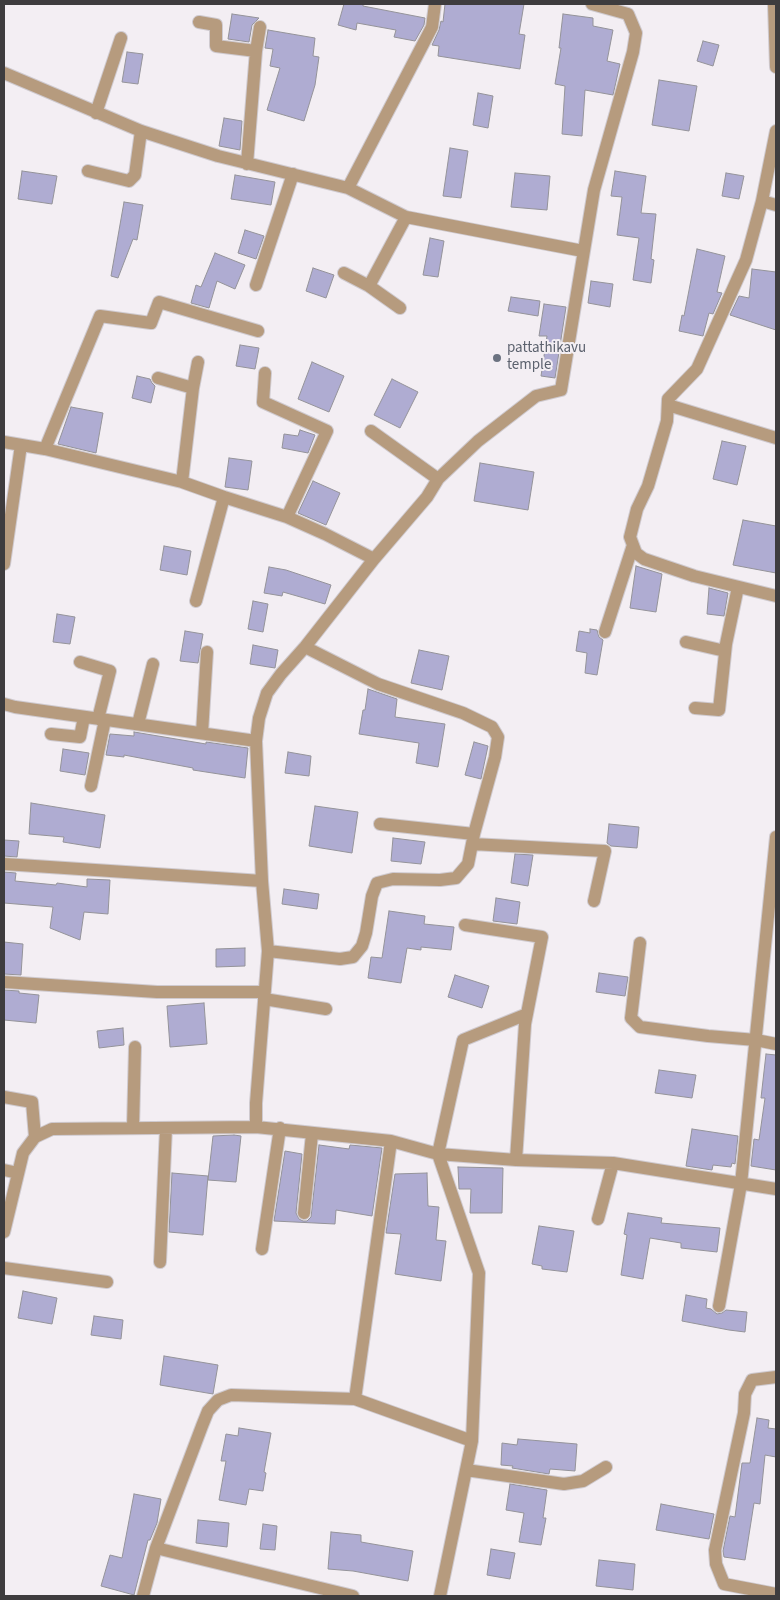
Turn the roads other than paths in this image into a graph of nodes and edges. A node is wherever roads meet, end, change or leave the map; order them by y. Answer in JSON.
{"nodes":[{"id":1,"x":435,"y":4,"type":"edge"},
{"id":2,"x":592,"y":4,"type":"edge"},
{"id":3,"x":774,"y":4,"type":"edge"},
{"id":4,"x":200,"y":22,"type":"dead end"},
{"id":5,"x":260,"y":27,"type":"dead end"},
{"id":6,"x":121,"y":38,"type":"dead end"},
{"id":7,"x":256,"y":51,"type":"junction"},
{"id":8,"x":776,"y":67,"type":"edge"},
{"id":9,"x":4,"y":73,"type":"edge"},
{"id":10,"x":96,"y":113,"type":"junction"},
{"id":11,"x":141,"y":131,"type":"junction"},
{"id":12,"x":776,"y":131,"type":"edge"},
{"id":13,"x":247,"y":164,"type":"junction"},
{"id":14,"x":88,"y":171,"type":"dead end"},
{"id":15,"x":293,"y":174,"type":"junction"},
{"id":16,"x":348,"y":188,"type":"junction"},
{"id":17,"x":762,"y":201,"type":"junction"},
{"id":18,"x":776,"y":205,"type":"edge"},
{"id":19,"x":406,"y":217,"type":"junction"},
{"id":20,"x":583,"y":250,"type":"junction"},
{"id":21,"x":344,"y":273,"type":"dead end"},
{"id":22,"x":256,"y":285,"type":"dead end"},
{"id":23,"x":369,"y":286,"type":"junction"},
{"id":24,"x":400,"y":308,"type":"dead end"},
{"id":25,"x":258,"y":331,"type":"dead end"},
{"id":26,"x":198,"y":362,"type":"dead end"},
{"id":27,"x":265,"y":373,"type":"dead end"},
{"id":28,"x":158,"y":378,"type":"dead end"},
{"id":29,"x":194,"y":388,"type":"junction"},
{"id":30,"x":668,"y":405,"type":"junction"},
{"id":31,"x":372,"y":431,"type":"dead end"},
{"id":32,"x":776,"y":438,"type":"edge"},
{"id":33,"x":4,"y":442,"type":"edge"},
{"id":34,"x":21,"y":445,"type":"junction"},
{"id":35,"x":45,"y":449,"type":"junction"},
{"id":36,"x":438,"y":479,"type":"junction"},
{"id":37,"x":182,"y":482,"type":"junction"},
{"id":38,"x":224,"y":497,"type":"junction"},
{"id":39,"x":287,"y":517,"type":"junction"},
{"id":40,"x":633,"y":545,"type":"junction"},
{"id":41,"x":374,"y":559,"type":"junction"},
{"id":42,"x":4,"y":564,"type":"edge"},
{"id":43,"x":738,"y":587,"type":"junction"},
{"id":44,"x":776,"y":596,"type":"edge"},
{"id":45,"x":196,"y":601,"type":"dead end"},
{"id":46,"x":605,"y":632,"type":"dead end"},
{"id":47,"x":686,"y":642,"type":"dead end"},
{"id":48,"x":305,"y":647,"type":"junction"},
{"id":49,"x":725,"y":651,"type":"junction"},
{"id":50,"x":207,"y":652,"type":"dead end"},
{"id":51,"x":80,"y":662,"type":"dead end"},
{"id":52,"x":153,"y":664,"type":"dead end"},
{"id":53,"x":4,"y":704,"type":"edge"},
{"id":54,"x":695,"y":708,"type":"dead end"},
{"id":55,"x":84,"y":716,"type":"junction"},
{"id":56,"x":101,"y":719,"type":"junction"},
{"id":57,"x":138,"y":724,"type":"junction"},
{"id":58,"x":202,"y":733,"type":"junction"},
{"id":59,"x":50,"y":734,"type":"dead end"},
{"id":60,"x":256,"y":741,"type":"junction"},
{"id":61,"x":92,"y":786,"type":"dead end"},
{"id":62,"x":380,"y":824,"type":"dead end"},
{"id":63,"x":776,"y":837,"type":"edge"},
{"id":64,"x":473,"y":839,"type":"junction"},
{"id":65,"x":4,"y":864,"type":"edge"},
{"id":66,"x":262,"y":881,"type":"junction"},
{"id":67,"x":594,"y":901,"type":"dead end"},
{"id":68,"x":465,"y":925,"type":"dead end"},
{"id":69,"x":640,"y":943,"type":"dead end"},
{"id":70,"x":268,"y":951,"type":"junction"},
{"id":71,"x":4,"y":982,"type":"edge"},
{"id":72,"x":264,"y":996,"type":"junction"},
{"id":73,"x":326,"y":1009,"type":"dead end"},
{"id":74,"x":527,"y":1014,"type":"junction"},
{"id":75,"x":756,"y":1040,"type":"junction"},
{"id":76,"x":776,"y":1044,"type":"edge"},
{"id":77,"x":135,"y":1047,"type":"dead end"},
{"id":78,"x":4,"y":1097,"type":"edge"},
{"id":79,"x":256,"y":1127,"type":"junction"},
{"id":80,"x":133,"y":1128,"type":"junction"},
{"id":81,"x":166,"y":1128,"type":"junction"},
{"id":82,"x":280,"y":1128,"type":"junction"},
{"id":83,"x":312,"y":1134,"type":"junction"},
{"id":84,"x":35,"y":1137,"type":"junction"},
{"id":85,"x":390,"y":1141,"type":"junction"},
{"id":86,"x":438,"y":1154,"type":"junction"},
{"id":87,"x":516,"y":1160,"type":"junction"},
{"id":88,"x":613,"y":1163,"type":"junction"},
{"id":89,"x":4,"y":1170,"type":"edge"},
{"id":90,"x":18,"y":1173,"type":"junction"},
{"id":91,"x":741,"y":1184,"type":"junction"},
{"id":92,"x":776,"y":1189,"type":"edge"},
{"id":93,"x":304,"y":1213,"type":"dead end"},
{"id":94,"x":598,"y":1219,"type":"dead end"},
{"id":95,"x":4,"y":1232,"type":"edge"},
{"id":96,"x":262,"y":1249,"type":"dead end"},
{"id":97,"x":160,"y":1262,"type":"dead end"},
{"id":98,"x":4,"y":1268,"type":"edge"},
{"id":99,"x":108,"y":1282,"type":"dead end"},
{"id":100,"x":719,"y":1306,"type":"dead end"},
{"id":101,"x":776,"y":1377,"type":"edge"},
{"id":102,"x":355,"y":1399,"type":"junction"},
{"id":103,"x":472,"y":1441,"type":"junction"},
{"id":104,"x":606,"y":1467,"type":"dead end"},
{"id":105,"x":466,"y":1470,"type":"junction"},
{"id":106,"x":156,"y":1548,"type":"junction"},
{"id":107,"x":776,"y":1594,"type":"edge"},
{"id":108,"x":143,"y":1596,"type":"edge"},
{"id":109,"x":353,"y":1596,"type":"edge"},
{"id":110,"x":440,"y":1596,"type":"edge"}],
"edges":[{"from":1,"to":16,"type":"street"},
{"from":2,"to":20,"type":"street"},
{"from":3,"to":8,"type":"street"},
{"from":4,"to":7,"type":"street"},
{"from":5,"to":7,"type":"street"},
{"from":6,"to":10,"type":"street"},
{"from":7,"to":13,"type":"street"},
{"from":9,"to":10,"type":"street"},
{"from":10,"to":11,"type":"street"},
{"from":11,"to":13,"type":"street"},
{"from":11,"to":14,"type":"street"},
{"from":12,"to":17,"type":"street"},
{"from":13,"to":15,"type":"street"},
{"from":15,"to":16,"type":"street"},
{"from":15,"to":22,"type":"street"},
{"from":16,"to":19,"type":"street"},
{"from":17,"to":18,"type":"street"},
{"from":17,"to":30,"type":"street"},
{"from":19,"to":20,"type":"street"},
{"from":19,"to":23,"type":"street"},
{"from":20,"to":36,"type":"street"},
{"from":21,"to":23,"type":"street"},
{"from":23,"to":24,"type":"street"},
{"from":25,"to":35,"type":"street"},
{"from":26,"to":29,"type":"street"},
{"from":27,"to":39,"type":"street"},
{"from":28,"to":29,"type":"street"},
{"from":29,"to":37,"type":"street"},
{"from":30,"to":32,"type":"street"},
{"from":30,"to":40,"type":"street"},
{"from":31,"to":36,"type":"street"},
{"from":33,"to":34,"type":"street"},
{"from":34,"to":35,"type":"street"},
{"from":34,"to":42,"type":"street"},
{"from":35,"to":37,"type":"street"},
{"from":36,"to":41,"type":"street"},
{"from":37,"to":38,"type":"street"},
{"from":38,"to":39,"type":"street"},
{"from":38,"to":45,"type":"street"},
{"from":39,"to":41,"type":"street"},
{"from":40,"to":43,"type":"street"},
{"from":40,"to":46,"type":"street"},
{"from":41,"to":48,"type":"street"},
{"from":43,"to":44,"type":"street"},
{"from":43,"to":49,"type":"street"},
{"from":47,"to":49,"type":"street"},
{"from":48,"to":60,"type":"street"},
{"from":48,"to":64,"type":"street"},
{"from":49,"to":54,"type":"street"},
{"from":50,"to":58,"type":"street"},
{"from":51,"to":56,"type":"street"},
{"from":52,"to":57,"type":"street"},
{"from":53,"to":55,"type":"street"},
{"from":55,"to":56,"type":"street"},
{"from":55,"to":59,"type":"street"},
{"from":56,"to":57,"type":"street"},
{"from":56,"to":61,"type":"street"},
{"from":57,"to":58,"type":"street"},
{"from":58,"to":60,"type":"street"},
{"from":60,"to":66,"type":"street"},
{"from":62,"to":64,"type":"street"},
{"from":63,"to":75,"type":"street"},
{"from":64,"to":67,"type":"street"},
{"from":64,"to":70,"type":"street"},
{"from":65,"to":66,"type":"street"},
{"from":66,"to":70,"type":"street"},
{"from":68,"to":74,"type":"street"},
{"from":69,"to":75,"type":"street"},
{"from":70,"to":72,"type":"street"},
{"from":71,"to":72,"type":"street"},
{"from":72,"to":73,"type":"street"},
{"from":72,"to":79,"type":"street"},
{"from":74,"to":86,"type":"street"},
{"from":74,"to":87,"type":"street"},
{"from":75,"to":76,"type":"street"},
{"from":75,"to":91,"type":"street"},
{"from":77,"to":80,"type":"street"},
{"from":78,"to":84,"type":"street"},
{"from":79,"to":81,"type":"street"},
{"from":79,"to":82,"type":"street"},
{"from":80,"to":81,"type":"street"},
{"from":80,"to":84,"type":"street"},
{"from":81,"to":97,"type":"street"},
{"from":82,"to":83,"type":"street"},
{"from":82,"to":96,"type":"street"},
{"from":83,"to":85,"type":"street"},
{"from":83,"to":93,"type":"street"},
{"from":84,"to":90,"type":"street"},
{"from":85,"to":86,"type":"street"},
{"from":85,"to":102,"type":"street"},
{"from":86,"to":87,"type":"street"},
{"from":86,"to":103,"type":"street"},
{"from":87,"to":88,"type":"street"},
{"from":88,"to":91,"type":"street"},
{"from":88,"to":94,"type":"street"},
{"from":89,"to":90,"type":"street"},
{"from":90,"to":95,"type":"street"},
{"from":91,"to":92,"type":"street"},
{"from":91,"to":100,"type":"street"},
{"from":98,"to":99,"type":"street"},
{"from":101,"to":107,"type":"street"},
{"from":102,"to":103,"type":"street"},
{"from":102,"to":106,"type":"street"},
{"from":103,"to":105,"type":"street"},
{"from":104,"to":105,"type":"street"},
{"from":105,"to":110,"type":"street"},
{"from":106,"to":108,"type":"street"},
{"from":106,"to":109,"type":"street"}]}
